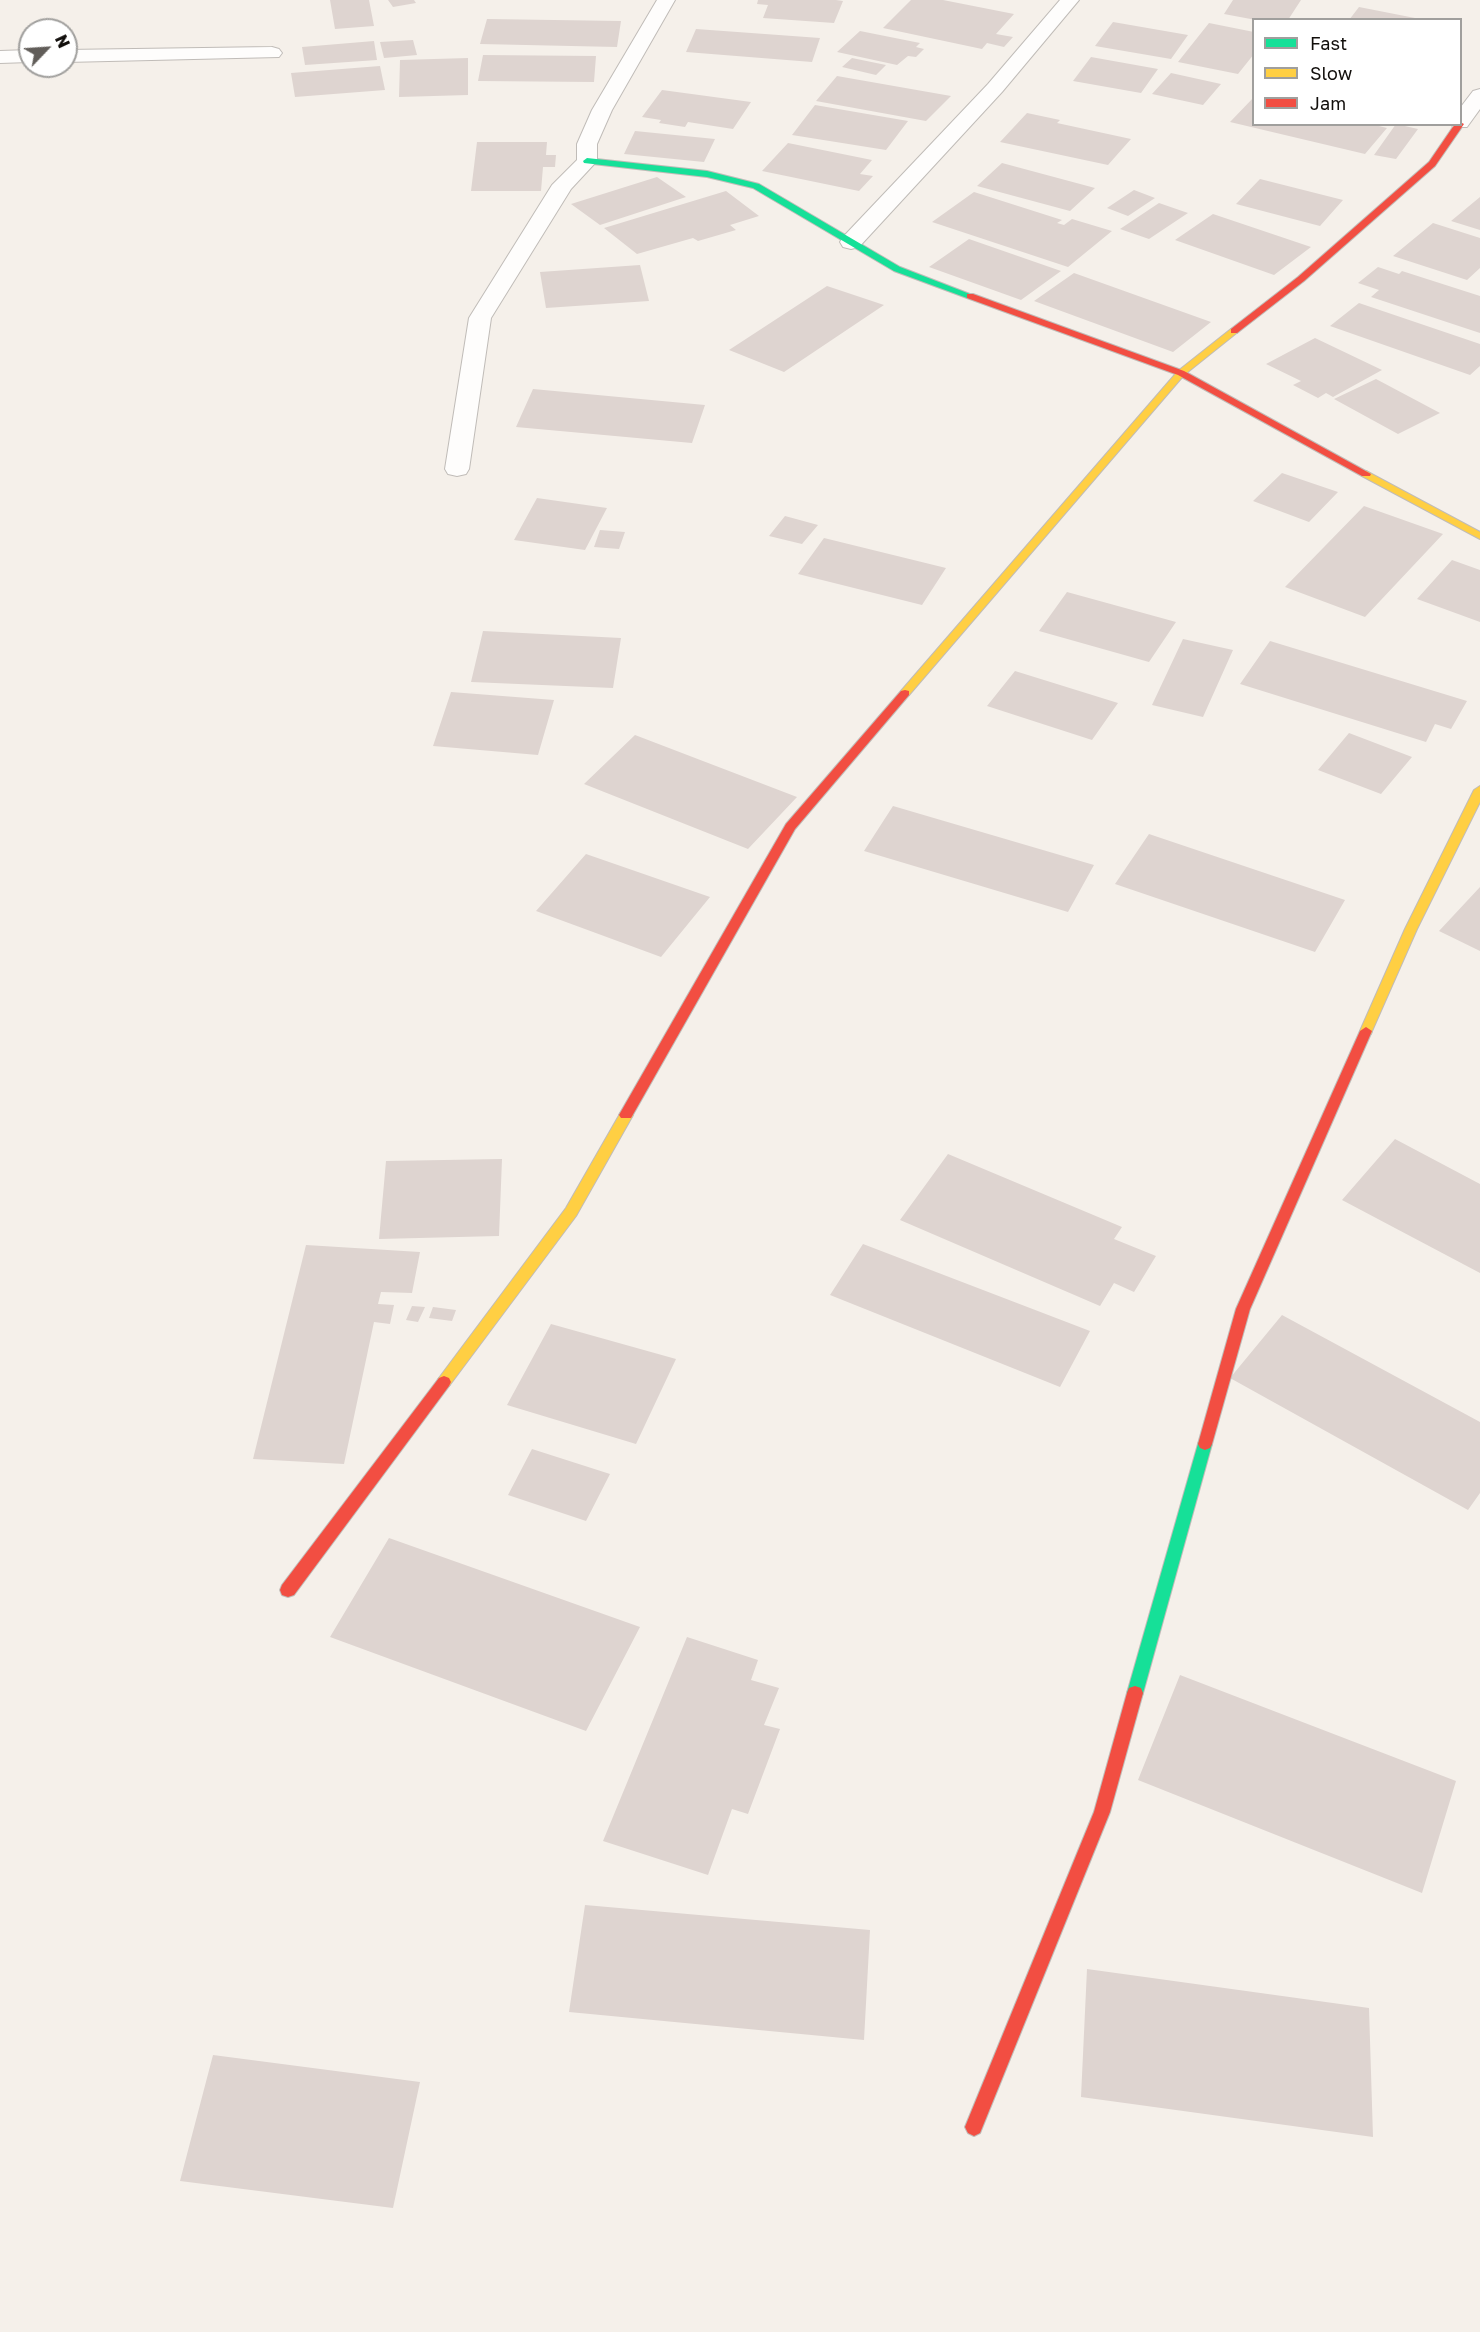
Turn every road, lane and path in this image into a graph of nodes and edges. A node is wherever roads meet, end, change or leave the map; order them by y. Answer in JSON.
{"nodes":[{"id":1,"x":666,"y":0,"type":"edge"},
{"id":2,"x":1071,"y":0,"type":"edge"},
{"id":3,"x":272,"y":53,"type":"dead end"},
{"id":4,"x":18,"y":56,"type":"edge"},
{"id":5,"x":78,"y":56,"type":"edge"},
{"id":6,"x":0,"y":57,"type":"edge"},
{"id":7,"x":1480,"y":95,"type":"edge"},
{"id":8,"x":1462,"y":121,"type":"edge"},
{"id":9,"x":1459,"y":126,"type":"edge"},
{"id":10,"x":586,"y":161,"type":"junction"},
{"id":11,"x":851,"y":242,"type":"junction"},
{"id":12,"x":1181,"y":373,"type":"junction"},
{"id":13,"x":457,"y":469,"type":"dead end"},
{"id":14,"x":1480,"y":536,"type":"edge"},
{"id":15,"x":1480,"y":790,"type":"edge"},
{"id":16,"x":288,"y":1590,"type":"dead end"},
{"id":17,"x":974,"y":2127,"type":"dead end"}],
"edges":[{"from":1,"to":10,"type":"street"},
{"from":2,"to":11,"type":"street"},
{"from":3,"to":5,"type":"street"},
{"from":4,"to":6,"type":"street"},
{"from":7,"to":8,"type":"street"},
{"from":9,"to":12,"type":"street"},
{"from":10,"to":11,"type":"street"},
{"from":10,"to":13,"type":"street"},
{"from":11,"to":12,"type":"street"},
{"from":12,"to":14,"type":"street"},
{"from":12,"to":16,"type":"street"},
{"from":15,"to":17,"type":"street"}]}
